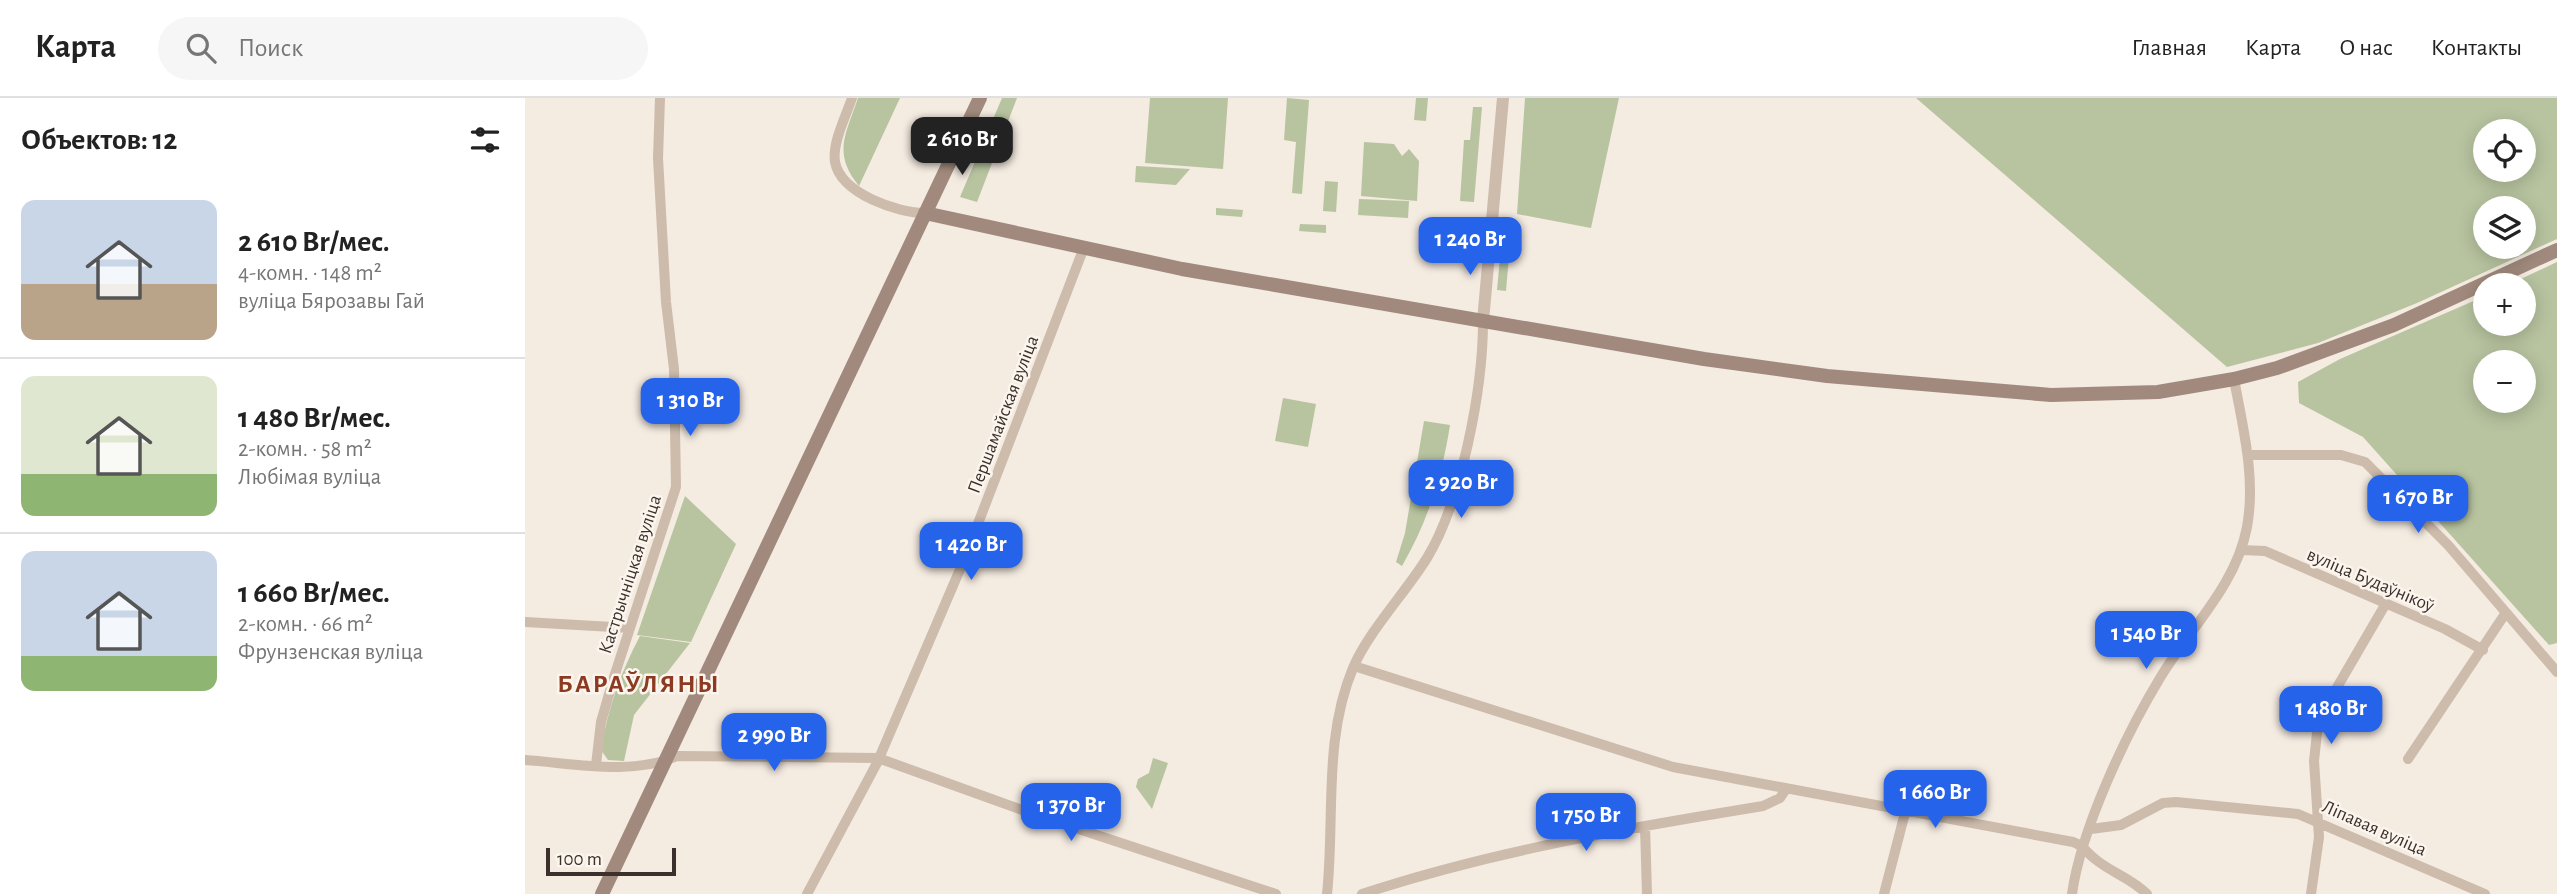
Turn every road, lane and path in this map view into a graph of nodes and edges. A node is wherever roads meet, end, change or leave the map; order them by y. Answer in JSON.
{"nodes":[{"id":1,"x":660,"y":98,"type":"edge"},
{"id":2,"x":852,"y":98,"type":"edge"},
{"id":3,"x":980,"y":98,"type":"edge"},
{"id":4,"x":1503,"y":98,"type":"edge"},
{"id":5,"x":925,"y":213,"type":"junction"},
{"id":6,"x":1083,"y":250,"type":"junction"},
{"id":7,"x":2557,"y":250,"type":"edge"},
{"id":8,"x":1483,"y":321,"type":"junction"},
{"id":9,"x":2234,"y":379,"type":"junction"},
{"id":10,"x":2248,"y":455,"type":"junction"},
{"id":11,"x":2242,"y":550,"type":"junction"},
{"id":12,"x":2385,"y":605,"type":"junction"},
{"id":13,"x":2505,"y":614,"type":"junction"},
{"id":14,"x":525,"y":622,"type":"edge"},
{"id":15,"x":630,"y":628,"type":"junction"},
{"id":16,"x":2483,"y":650,"type":"junction"},
{"id":17,"x":1354,"y":666,"type":"junction"},
{"id":18,"x":2557,"y":672,"type":"edge"},
{"id":19,"x":878,"y":758,"type":"junction"},
{"id":20,"x":2408,"y":759,"type":"dead end"},
{"id":21,"x":525,"y":760,"type":"edge"},
{"id":22,"x":664,"y":761,"type":"junction"},
{"id":23,"x":596,"y":765,"type":"junction"},
{"id":24,"x":1786,"y":789,"type":"junction"},
{"id":25,"x":1906,"y":809,"type":"junction"},
{"id":26,"x":2318,"y":821,"type":"junction"},
{"id":27,"x":1645,"y":826,"type":"junction"},
{"id":28,"x":2091,"y":829,"type":"junction"},
{"id":29,"x":2085,"y":847,"type":"junction"},
{"id":30,"x":602,"y":894,"type":"edge"},
{"id":31,"x":807,"y":894,"type":"edge"},
{"id":32,"x":1276,"y":894,"type":"edge"},
{"id":33,"x":1327,"y":894,"type":"edge"},
{"id":34,"x":1362,"y":894,"type":"edge"},
{"id":35,"x":1647,"y":894,"type":"edge"},
{"id":36,"x":1884,"y":894,"type":"edge"},
{"id":37,"x":2072,"y":894,"type":"edge"},
{"id":38,"x":2147,"y":894,"type":"edge"},
{"id":39,"x":2311,"y":894,"type":"edge"},
{"id":40,"x":2485,"y":894,"type":"edge"}],
"edges":[{"from":1,"to":15,"type":"street","name":"Кастрычніцкая вуліца"},
{"from":2,"to":5,"type":"street"},
{"from":3,"to":5,"type":"main road"},
{"from":4,"to":8,"type":"street"},
{"from":5,"to":6,"type":"main road"},
{"from":5,"to":22,"type":"main road"},
{"from":6,"to":8,"type":"main road"},
{"from":6,"to":19,"type":"street","name":"Першамайская вуліца"},
{"from":7,"to":9,"type":"main road"},
{"from":8,"to":9,"type":"main road"},
{"from":8,"to":17,"type":"street"},
{"from":9,"to":10,"type":"street"},
{"from":10,"to":11,"type":"street"},
{"from":10,"to":13,"type":"street"},
{"from":11,"to":12,"type":"street","name":"вуліца Будаўнікоў"},
{"from":11,"to":28,"type":"street"},
{"from":12,"to":16,"type":"street","name":"вуліца Будаўнікоў"},
{"from":12,"to":26,"type":"street"},
{"from":13,"to":16,"type":"street"},
{"from":13,"to":18,"type":"street"},
{"from":14,"to":15,"type":"street"},
{"from":15,"to":23,"type":"street","name":"Кастрычніцкая вуліца"},
{"from":16,"to":20,"type":"street"},
{"from":17,"to":24,"type":"street"},
{"from":17,"to":33,"type":"street"},
{"from":19,"to":22,"type":"street"},
{"from":19,"to":31,"type":"street","name":"Першамайская вуліца"},
{"from":19,"to":32,"type":"street"},
{"from":21,"to":23,"type":"street"},
{"from":22,"to":23,"type":"street"},
{"from":22,"to":30,"type":"main road"},
{"from":24,"to":25,"type":"street"},
{"from":24,"to":27,"type":"street"},
{"from":25,"to":29,"type":"street"},
{"from":25,"to":36,"type":"street"},
{"from":26,"to":28,"type":"street","name":"Ліпавая вуліца"},
{"from":26,"to":39,"type":"street"},
{"from":26,"to":40,"type":"street","name":"Ліпавая вуліца"},
{"from":27,"to":34,"type":"street"},
{"from":27,"to":35,"type":"street"},
{"from":28,"to":29,"type":"street"},
{"from":29,"to":37,"type":"street"},
{"from":29,"to":38,"type":"street"}]}
